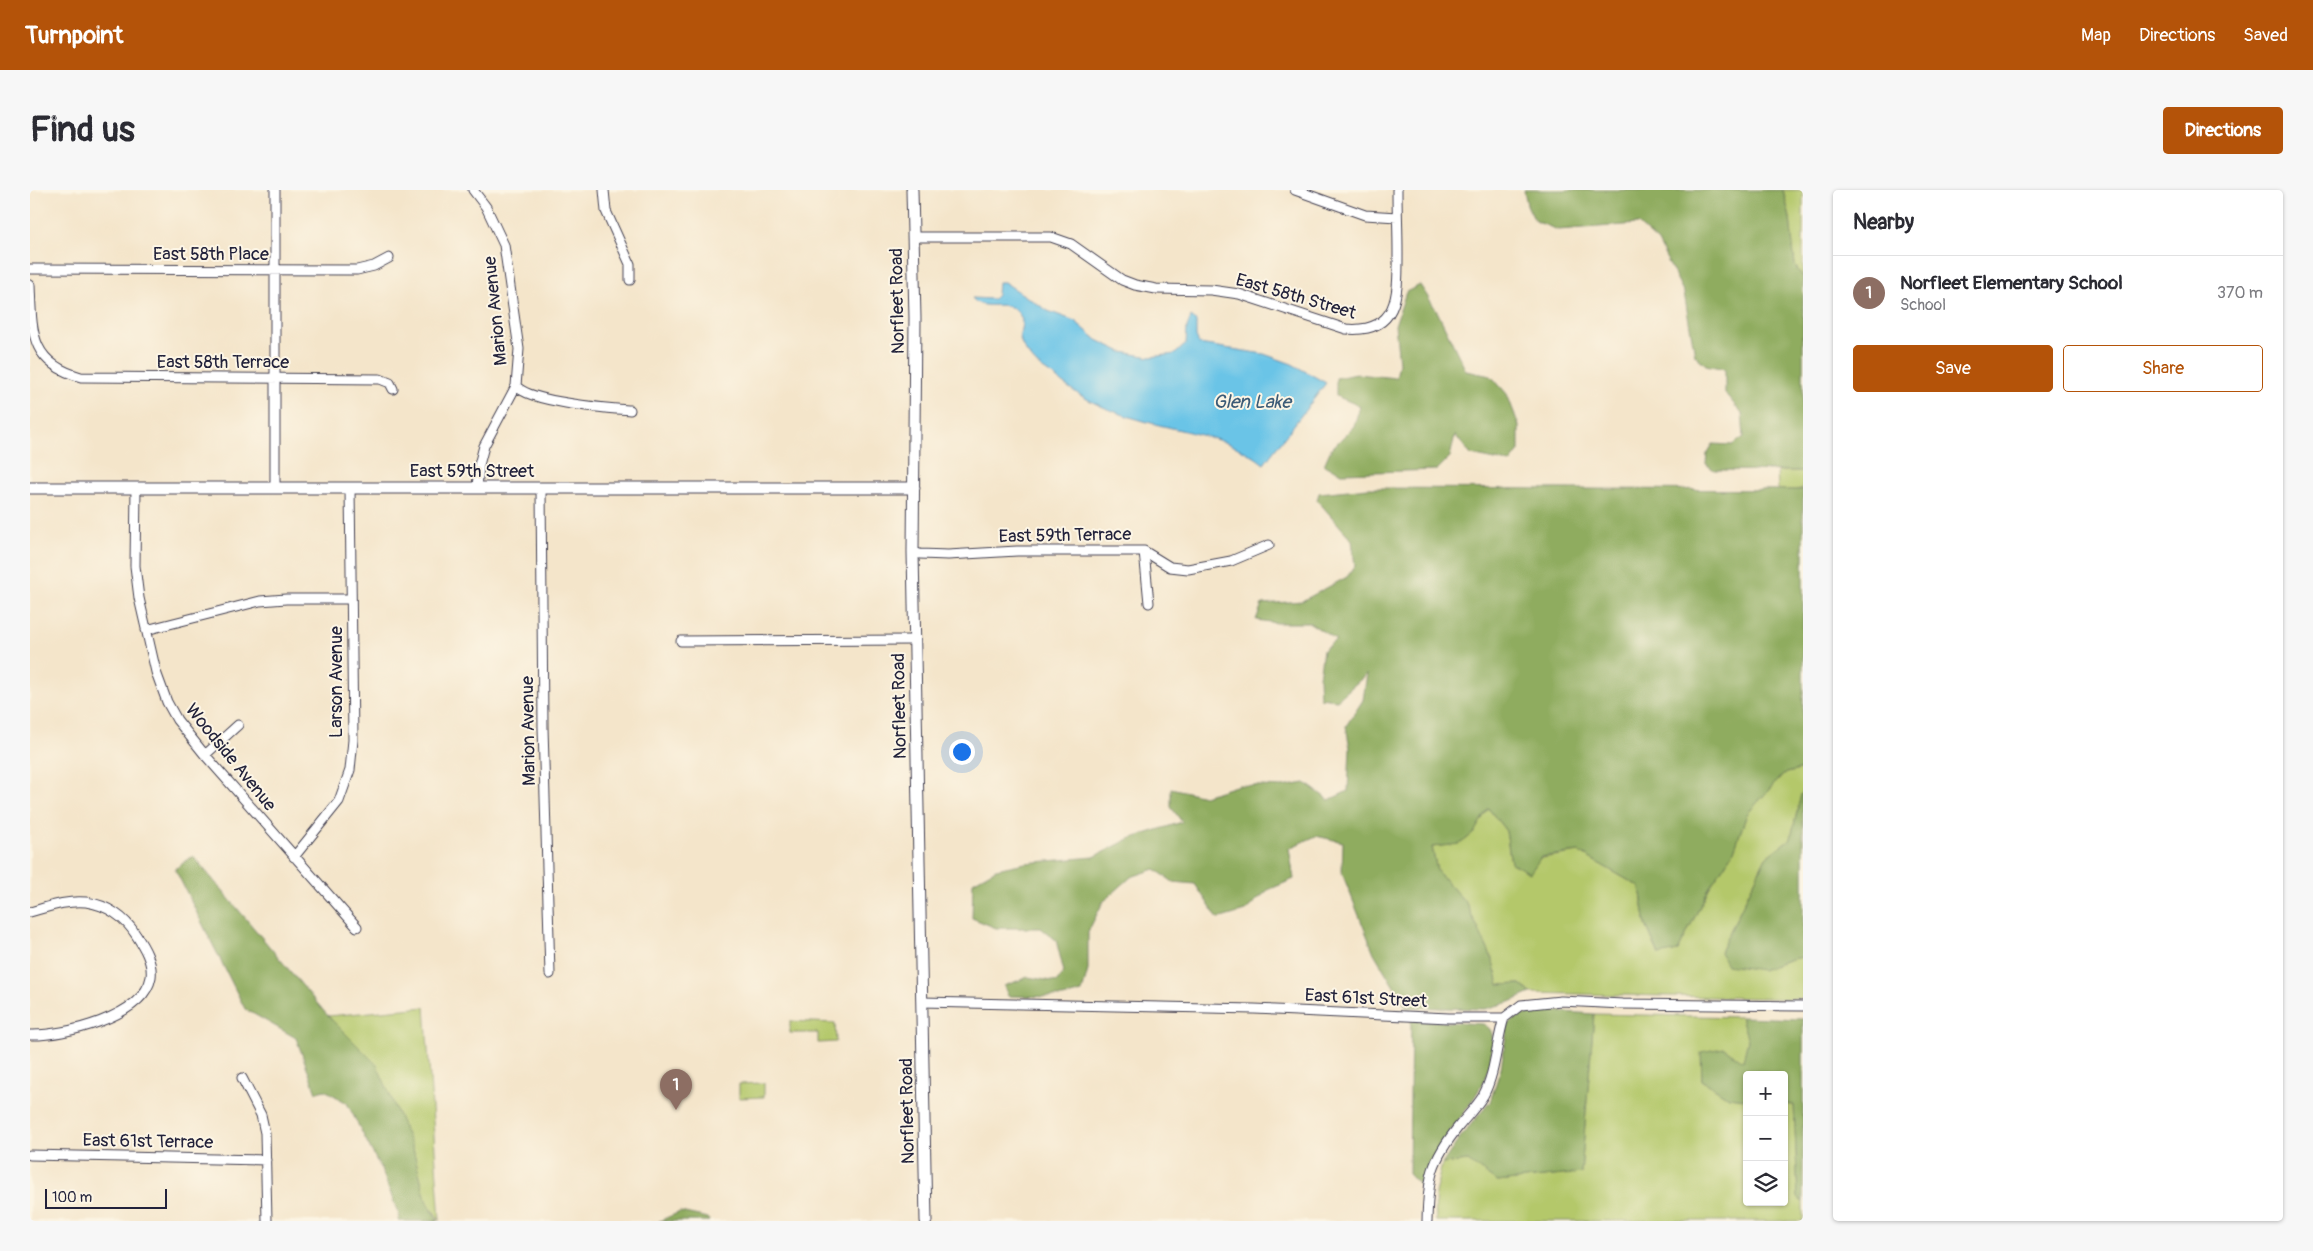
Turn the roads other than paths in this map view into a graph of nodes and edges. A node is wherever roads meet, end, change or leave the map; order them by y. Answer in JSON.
{"nodes":[{"id":1,"x":275,"y":190,"type":"edge"},
{"id":2,"x":473,"y":190,"type":"edge"},
{"id":3,"x":604,"y":190,"type":"edge"},
{"id":4,"x":912,"y":190,"type":"edge"},
{"id":5,"x":1296,"y":190,"type":"edge"},
{"id":6,"x":1397,"y":190,"type":"edge"},
{"id":7,"x":1398,"y":217,"type":"junction"},
{"id":8,"x":913,"y":236,"type":"junction"},
{"id":9,"x":389,"y":258,"type":"dead end"},
{"id":10,"x":30,"y":269,"type":"edge"},
{"id":11,"x":275,"y":270,"type":"junction"},
{"id":12,"x":630,"y":280,"type":"dead end"},
{"id":13,"x":30,"y":286,"type":"edge"},
{"id":14,"x":275,"y":378,"type":"junction"},
{"id":15,"x":516,"y":386,"type":"junction"},
{"id":16,"x":393,"y":389,"type":"dead end"},
{"id":17,"x":630,"y":410,"type":"dead end"},
{"id":18,"x":30,"y":488,"type":"edge"},
{"id":19,"x":136,"y":488,"type":"junction"},
{"id":20,"x":275,"y":488,"type":"junction"},
{"id":21,"x":350,"y":488,"type":"junction"},
{"id":22,"x":477,"y":488,"type":"junction"},
{"id":23,"x":541,"y":488,"type":"junction"},
{"id":24,"x":914,"y":488,"type":"junction"},
{"id":25,"x":1269,"y":545,"type":"dead end"},
{"id":26,"x":1144,"y":551,"type":"junction"},
{"id":27,"x":913,"y":552,"type":"junction"},
{"id":28,"x":351,"y":599,"type":"junction"},
{"id":29,"x":1149,"y":603,"type":"dead end"},
{"id":30,"x":146,"y":630,"type":"junction"},
{"id":31,"x":915,"y":640,"type":"junction"},
{"id":32,"x":681,"y":641,"type":"dead end"},
{"id":33,"x":238,"y":725,"type":"dead end"},
{"id":34,"x":205,"y":755,"type":"junction"},
{"id":35,"x":294,"y":858,"type":"junction"},
{"id":36,"x":30,"y":912,"type":"edge"},
{"id":37,"x":357,"y":927,"type":"dead end"},
{"id":38,"x":550,"y":974,"type":"dead end"},
{"id":39,"x":922,"y":1002,"type":"junction"},
{"id":40,"x":1803,"y":1006,"type":"edge"},
{"id":41,"x":1504,"y":1018,"type":"junction"},
{"id":42,"x":30,"y":1035,"type":"edge"},
{"id":43,"x":242,"y":1078,"type":"dead end"},
{"id":44,"x":30,"y":1155,"type":"edge"},
{"id":45,"x":266,"y":1160,"type":"junction"},
{"id":46,"x":267,"y":1221,"type":"edge"},
{"id":47,"x":926,"y":1221,"type":"edge"},
{"id":48,"x":1427,"y":1221,"type":"edge"}],
"edges":[{"from":1,"to":11,"type":"street"},
{"from":2,"to":15,"type":"street","name":"Marion Avenue"},
{"from":3,"to":12,"type":"street"},
{"from":4,"to":8,"type":"street","name":"Norfleet Road"},
{"from":5,"to":7,"type":"street"},
{"from":6,"to":7,"type":"street"},
{"from":7,"to":8,"type":"street","name":"East 58th Street"},
{"from":8,"to":24,"type":"street","name":"Norfleet Road"},
{"from":9,"to":11,"type":"street","name":"East 58th Place"},
{"from":10,"to":11,"type":"street","name":"East 58th Place"},
{"from":11,"to":14,"type":"street"},
{"from":13,"to":14,"type":"street","name":"East 58th Terrace"},
{"from":14,"to":16,"type":"street","name":"East 58th Terrace"},
{"from":14,"to":20,"type":"street"},
{"from":15,"to":17,"type":"street"},
{"from":15,"to":22,"type":"street","name":"Marion Avenue"},
{"from":18,"to":19,"type":"street","name":"East 59th Street"},
{"from":19,"to":20,"type":"street","name":"East 59th Street"},
{"from":19,"to":30,"type":"street","name":"Woodside Avenue"},
{"from":20,"to":21,"type":"street","name":"East 59th Street"},
{"from":21,"to":22,"type":"street","name":"East 59th Street"},
{"from":21,"to":28,"type":"street","name":"Larson Avenue"},
{"from":22,"to":23,"type":"street","name":"East 59th Street"},
{"from":23,"to":24,"type":"street","name":"East 59th Street"},
{"from":23,"to":38,"type":"street","name":"Marion Avenue"},
{"from":24,"to":27,"type":"street","name":"Norfleet Road"},
{"from":25,"to":26,"type":"street","name":"East 59th Terrace"},
{"from":26,"to":27,"type":"street","name":"East 59th Terrace"},
{"from":26,"to":29,"type":"street"},
{"from":27,"to":31,"type":"street","name":"Norfleet Road"},
{"from":28,"to":30,"type":"street"},
{"from":28,"to":35,"type":"street","name":"Larson Avenue"},
{"from":30,"to":34,"type":"street","name":"Woodside Avenue"},
{"from":31,"to":32,"type":"street"},
{"from":31,"to":39,"type":"street","name":"Norfleet Road"},
{"from":33,"to":34,"type":"street"},
{"from":34,"to":35,"type":"street","name":"Woodside Avenue"},
{"from":35,"to":37,"type":"street","name":"Woodside Avenue"},
{"from":36,"to":42,"type":"street"},
{"from":39,"to":41,"type":"street","name":"East 61st Street"},
{"from":39,"to":47,"type":"street","name":"Norfleet Road"},
{"from":40,"to":41,"type":"street"},
{"from":41,"to":48,"type":"street"},
{"from":43,"to":45,"type":"street"},
{"from":44,"to":45,"type":"street","name":"East 61st Terrace"},
{"from":45,"to":46,"type":"street"}]}
